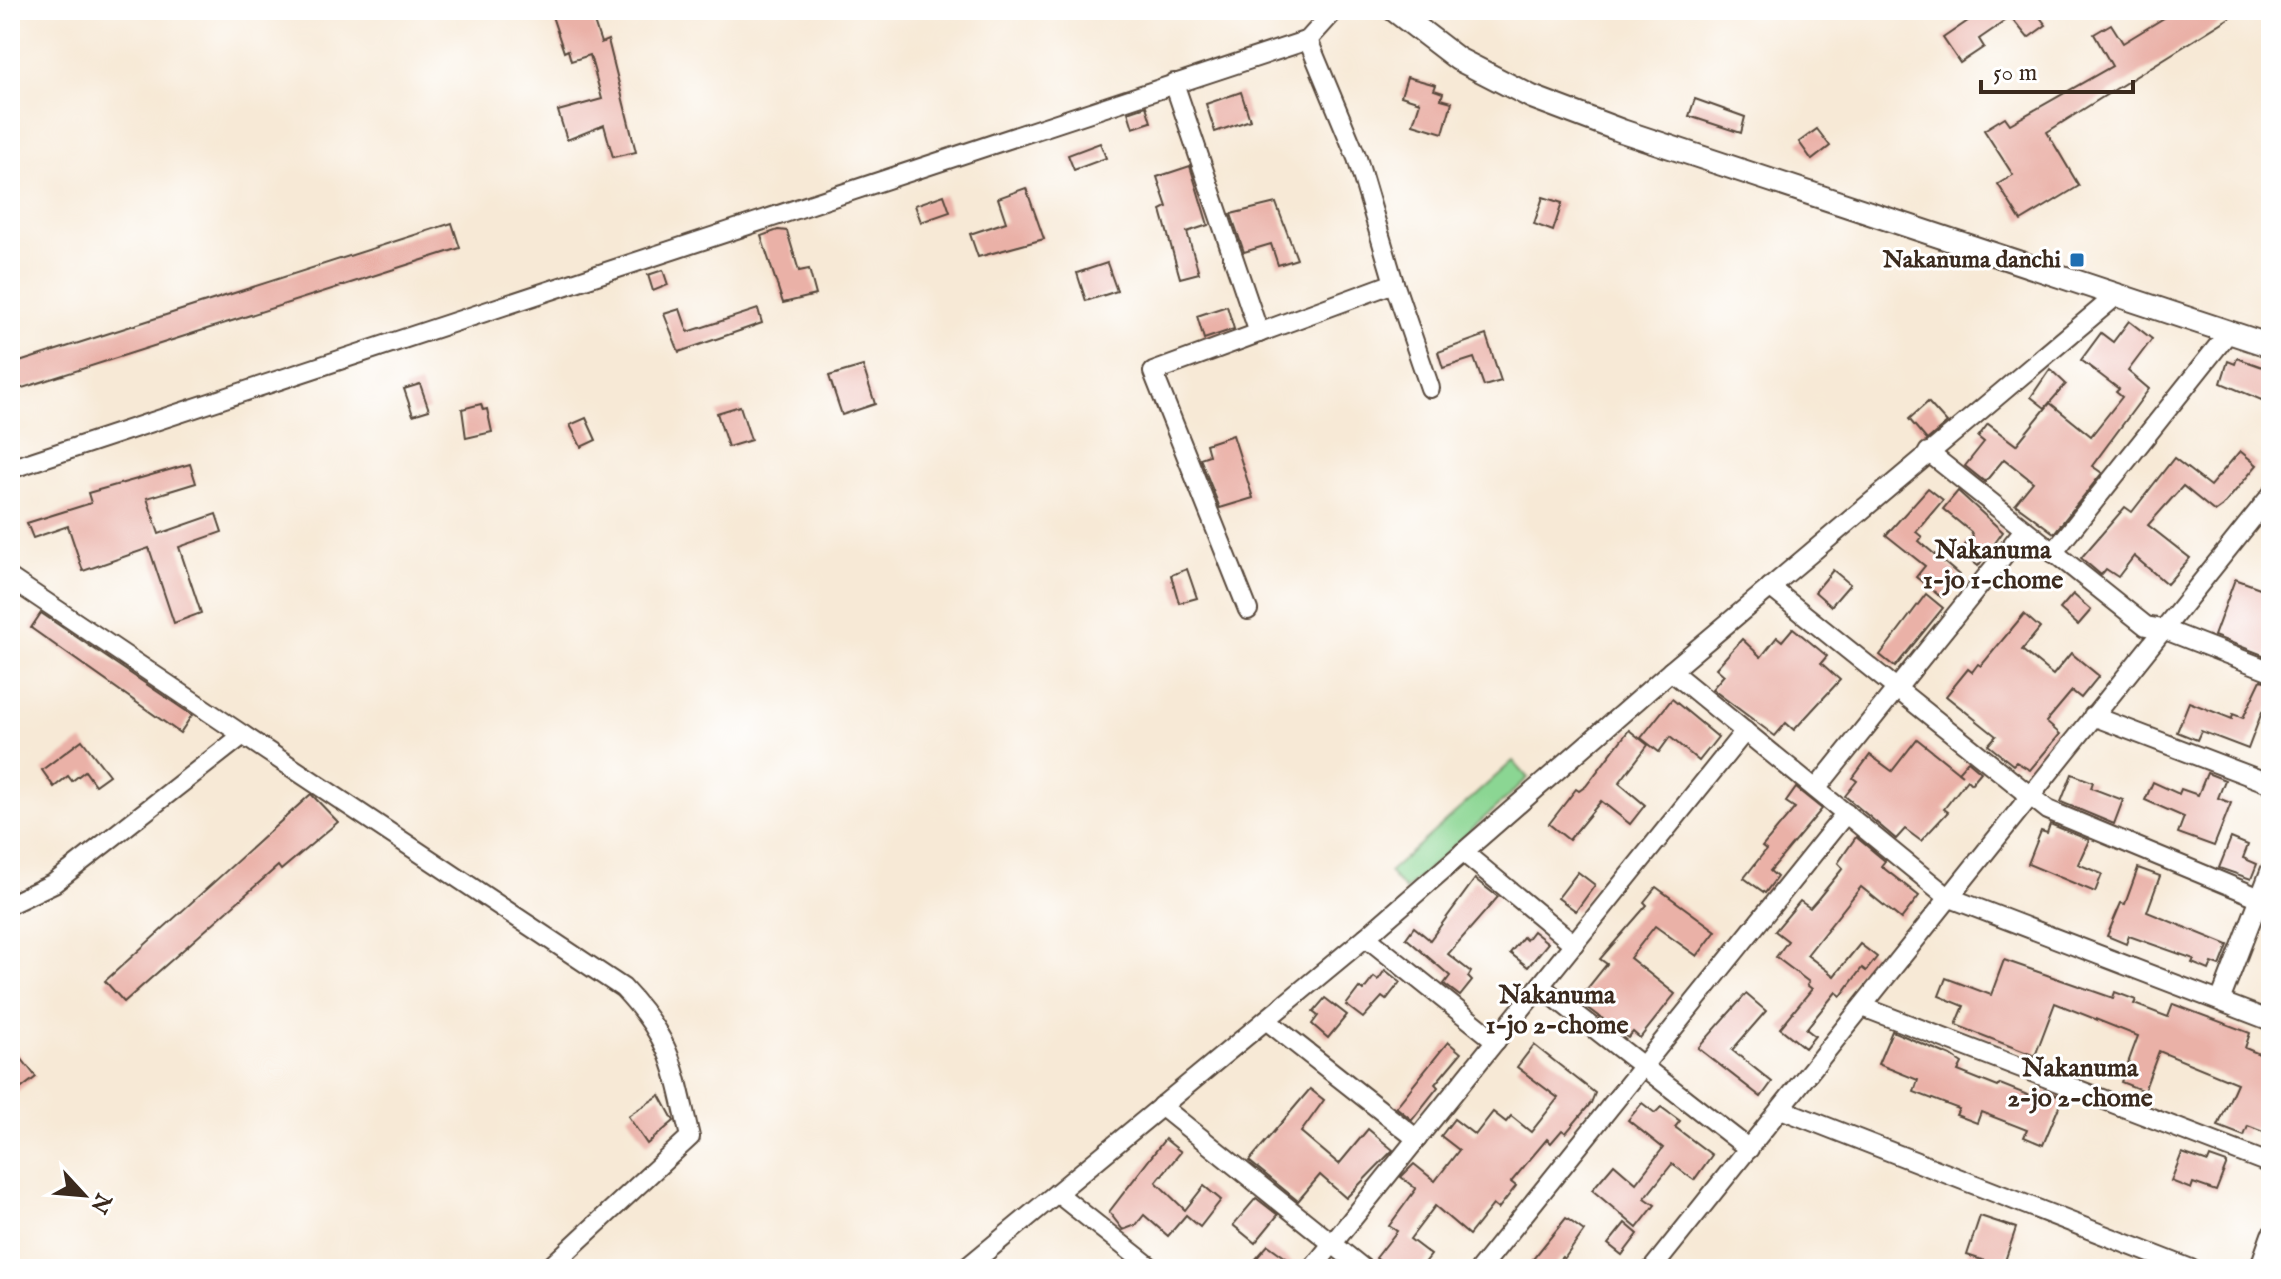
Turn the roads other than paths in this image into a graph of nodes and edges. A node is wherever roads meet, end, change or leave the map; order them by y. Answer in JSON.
{"nodes":[{"id":1,"x":1335,"y":10,"type":"edge"},
{"id":2,"x":1394,"y":10,"type":"edge"},
{"id":3,"x":1308,"y":40,"type":"junction"},
{"id":4,"x":1174,"y":83,"type":"junction"},
{"id":5,"x":1394,"y":283,"type":"junction"},
{"id":6,"x":2117,"y":295,"type":"junction"},
{"id":7,"x":2229,"y":332,"type":"junction"},
{"id":8,"x":1259,"y":333,"type":"junction"},
{"id":9,"x":2271,"y":346,"type":"edge"},
{"id":10,"x":1430,"y":388,"type":"dead end"},
{"id":11,"x":1928,"y":452,"type":"junction"},
{"id":12,"x":10,"y":469,"type":"edge"},
{"id":13,"x":2268,"y":504,"type":"edge"},
{"id":14,"x":2024,"y":530,"type":"junction"},
{"id":15,"x":2053,"y":553,"type":"junction"},
{"id":16,"x":10,"y":578,"type":"edge"},
{"id":17,"x":1770,"y":587,"type":"junction"},
{"id":18,"x":1248,"y":610,"type":"dead end"},
{"id":19,"x":2163,"y":629,"type":"junction"},
{"id":20,"x":1671,"y":671,"type":"junction"},
{"id":21,"x":2271,"y":671,"type":"edge"},
{"id":22,"x":1899,"y":689,"type":"junction"},
{"id":23,"x":2093,"y":716,"type":"junction"},
{"id":24,"x":1745,"y":731,"type":"junction"},
{"id":25,"x":243,"y":735,"type":"junction"},
{"id":26,"x":2271,"y":784,"type":"edge"},
{"id":27,"x":1816,"y":789,"type":"junction"},
{"id":28,"x":2031,"y":794,"type":"junction"},
{"id":29,"x":1846,"y":813,"type":"junction"},
{"id":30,"x":1463,"y":852,"type":"junction"},
{"id":31,"x":2271,"y":869,"type":"edge"},
{"id":32,"x":1948,"y":897,"type":"junction"},
{"id":33,"x":2260,"y":898,"type":"junction"},
{"id":34,"x":10,"y":904,"type":"edge"},
{"id":35,"x":1366,"y":937,"type":"junction"},
{"id":36,"x":1574,"y":944,"type":"junction"},
{"id":37,"x":1540,"y":986,"type":"junction"},
{"id":38,"x":2220,"y":1001,"type":"junction"},
{"id":39,"x":1863,"y":1007,"type":"junction"},
{"id":40,"x":1266,"y":1020,"type":"junction"},
{"id":41,"x":2271,"y":1021,"type":"edge"},
{"id":42,"x":1496,"y":1041,"type":"junction"},
{"id":43,"x":1642,"y":1067,"type":"junction"},
{"id":44,"x":1161,"y":1106,"type":"junction"},
{"id":45,"x":1781,"y":1109,"type":"junction"},
{"id":46,"x":1417,"y":1139,"type":"junction"},
{"id":47,"x":1749,"y":1149,"type":"junction"},
{"id":48,"x":2271,"y":1164,"type":"edge"},
{"id":49,"x":1057,"y":1193,"type":"junction"},
{"id":50,"x":2271,"y":1235,"type":"edge"},
{"id":51,"x":1332,"y":1244,"type":"junction"},
{"id":52,"x":548,"y":1269,"type":"edge"},
{"id":53,"x":965,"y":1269,"type":"edge"},
{"id":54,"x":1153,"y":1269,"type":"edge"},
{"id":55,"x":1312,"y":1269,"type":"edge"},
{"id":56,"x":1364,"y":1269,"type":"edge"},
{"id":57,"x":1480,"y":1269,"type":"edge"},
{"id":58,"x":1652,"y":1269,"type":"edge"},
{"id":59,"x":2191,"y":1269,"type":"edge"},
{"id":60,"x":2259,"y":1269,"type":"edge"}],
"edges":[{"from":1,"to":3,"type":"street"},
{"from":2,"to":6,"type":"street"},
{"from":3,"to":4,"type":"street"},
{"from":3,"to":5,"type":"street"},
{"from":4,"to":8,"type":"street"},
{"from":4,"to":12,"type":"street"},
{"from":5,"to":8,"type":"street"},
{"from":5,"to":10,"type":"street"},
{"from":6,"to":7,"type":"street"},
{"from":6,"to":11,"type":"street"},
{"from":7,"to":9,"type":"street"},
{"from":7,"to":15,"type":"street"},
{"from":8,"to":18,"type":"street"},
{"from":11,"to":14,"type":"street"},
{"from":11,"to":17,"type":"street"},
{"from":13,"to":19,"type":"street"},
{"from":14,"to":15,"type":"street"},
{"from":14,"to":22,"type":"street"},
{"from":15,"to":19,"type":"street"},
{"from":16,"to":25,"type":"street"},
{"from":17,"to":20,"type":"street"},
{"from":17,"to":22,"type":"street"},
{"from":19,"to":21,"type":"street"},
{"from":19,"to":23,"type":"street"},
{"from":20,"to":24,"type":"street"},
{"from":20,"to":30,"type":"street"},
{"from":22,"to":27,"type":"street"},
{"from":22,"to":28,"type":"street"},
{"from":23,"to":26,"type":"street"},
{"from":23,"to":28,"type":"street"},
{"from":24,"to":27,"type":"street"},
{"from":24,"to":36,"type":"street"},
{"from":25,"to":34,"type":"street"},
{"from":25,"to":52,"type":"street"},
{"from":27,"to":29,"type":"street"},
{"from":28,"to":32,"type":"street"},
{"from":28,"to":33,"type":"street"},
{"from":29,"to":32,"type":"street"},
{"from":29,"to":43,"type":"street"},
{"from":30,"to":35,"type":"street"},
{"from":30,"to":36,"type":"street"},
{"from":31,"to":33,"type":"street"},
{"from":32,"to":38,"type":"street"},
{"from":32,"to":39,"type":"street"},
{"from":33,"to":38,"type":"street"},
{"from":35,"to":40,"type":"street"},
{"from":35,"to":42,"type":"street"},
{"from":36,"to":37,"type":"street"},
{"from":37,"to":42,"type":"street"},
{"from":37,"to":43,"type":"street"},
{"from":38,"to":41,"type":"street"},
{"from":39,"to":45,"type":"street"},
{"from":39,"to":48,"type":"street"},
{"from":40,"to":44,"type":"street"},
{"from":40,"to":46,"type":"street"},
{"from":42,"to":46,"type":"street"},
{"from":43,"to":47,"type":"street"},
{"from":43,"to":57,"type":"street"},
{"from":44,"to":49,"type":"street"},
{"from":44,"to":51,"type":"street"},
{"from":45,"to":47,"type":"street"},
{"from":45,"to":59,"type":"street"},
{"from":46,"to":51,"type":"street"},
{"from":47,"to":58,"type":"street"},
{"from":49,"to":53,"type":"street"},
{"from":49,"to":54,"type":"street"},
{"from":50,"to":60,"type":"street"},
{"from":51,"to":55,"type":"street"},
{"from":51,"to":56,"type":"street"}]}
